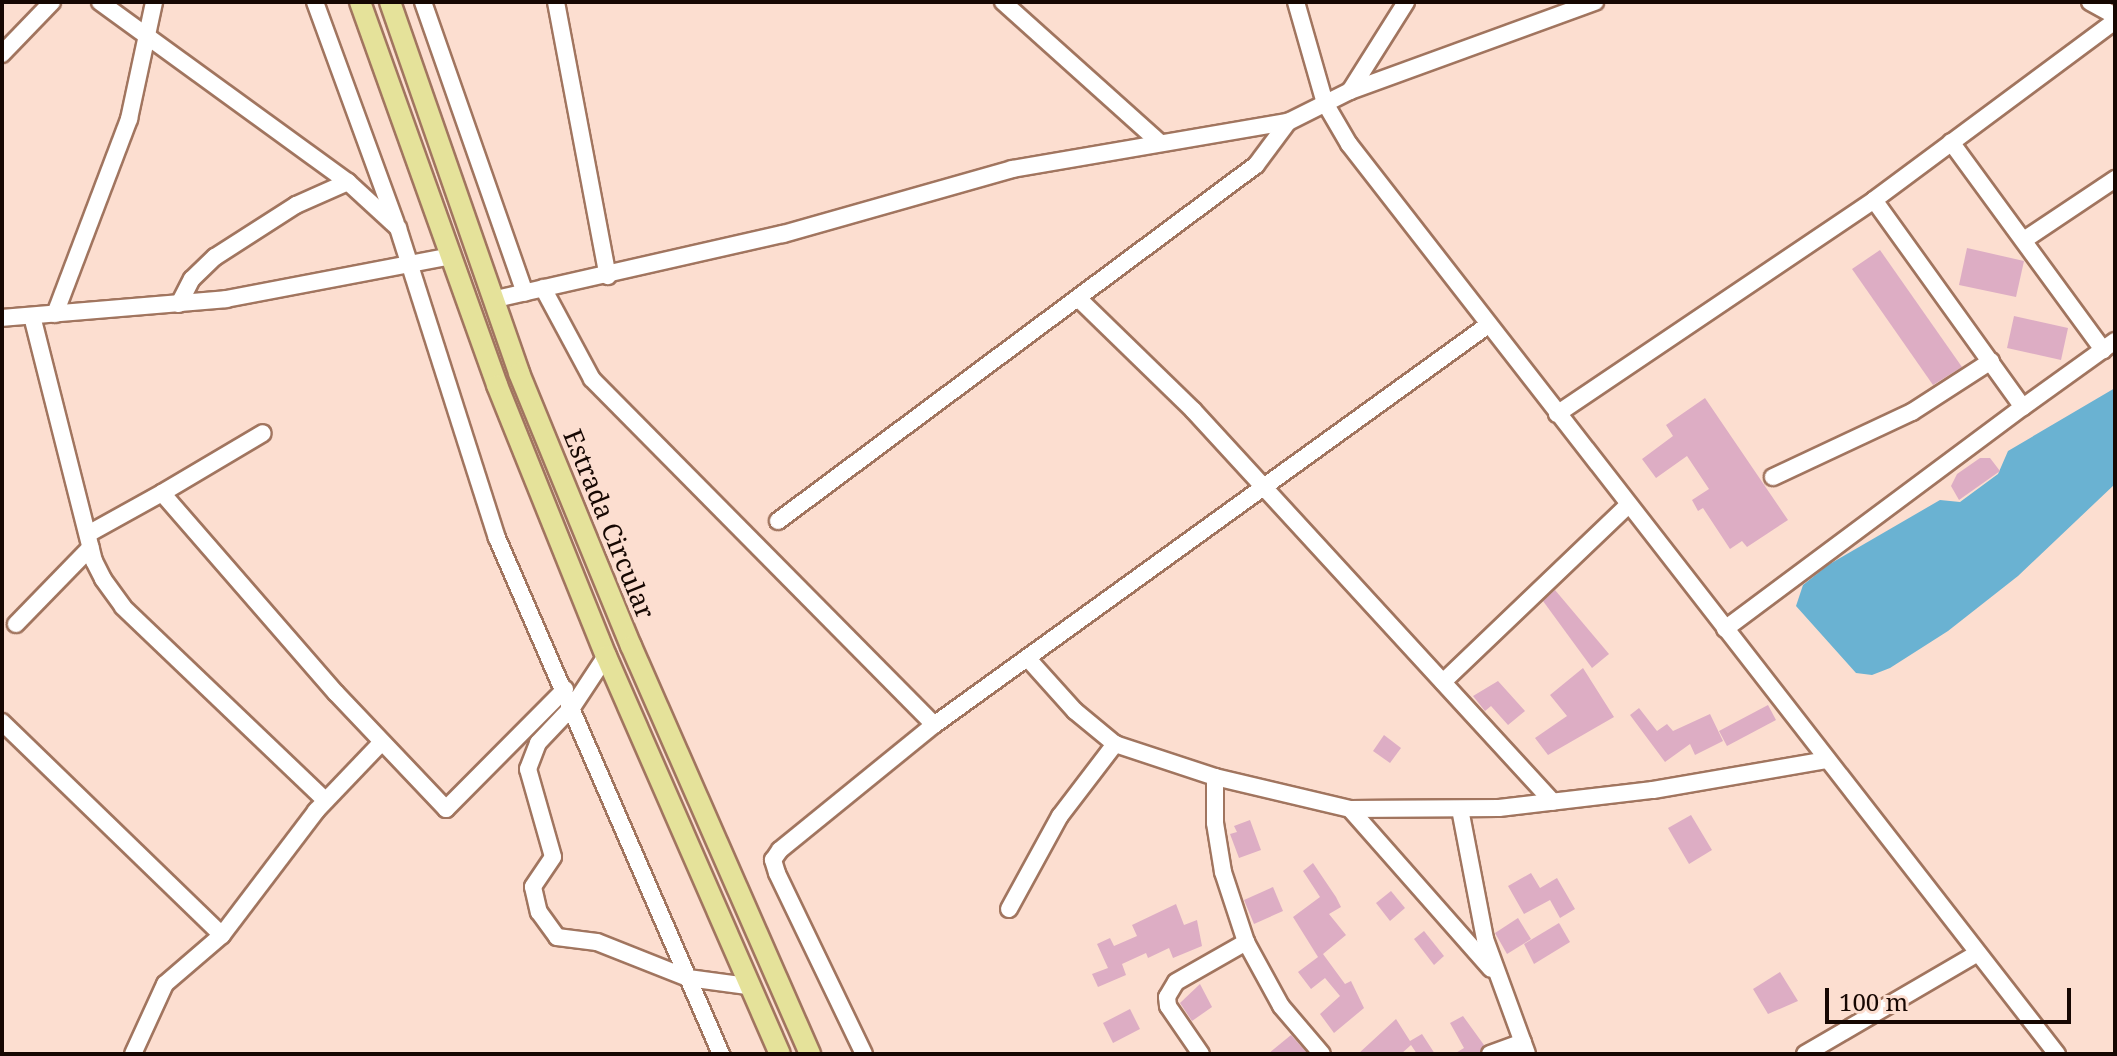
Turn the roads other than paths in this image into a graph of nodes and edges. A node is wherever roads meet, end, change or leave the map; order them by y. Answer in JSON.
{"nodes":[{"id":1,"x":52,"y":2,"type":"edge"},
{"id":2,"x":100,"y":2,"type":"edge"},
{"id":3,"x":154,"y":2,"type":"edge"},
{"id":4,"x":315,"y":2,"type":"edge"},
{"id":5,"x":360,"y":2,"type":"edge"},
{"id":6,"x":390,"y":2,"type":"edge"},
{"id":7,"x":423,"y":2,"type":"edge"},
{"id":8,"x":556,"y":2,"type":"edge"},
{"id":9,"x":1003,"y":2,"type":"edge"},
{"id":10,"x":1296,"y":2,"type":"edge"},
{"id":11,"x":1406,"y":2,"type":"edge"},
{"id":12,"x":1595,"y":2,"type":"edge"},
{"id":13,"x":2090,"y":2,"type":"edge"},
{"id":14,"x":2115,"y":18,"type":"edge"},
{"id":15,"x":147,"y":36,"type":"junction"},
{"id":16,"x":2,"y":54,"type":"edge"},
{"id":17,"x":446,"y":74,"type":"junction"},
{"id":18,"x":420,"y":86,"type":"junction"},
{"id":19,"x":1350,"y":91,"type":"junction"},
{"id":20,"x":1325,"y":103,"type":"junction"},
{"id":21,"x":1288,"y":122,"type":"junction"},
{"id":22,"x":1158,"y":141,"type":"junction"},
{"id":23,"x":1951,"y":142,"type":"junction"},
{"id":24,"x":2115,"y":179,"type":"edge"},
{"id":25,"x":348,"y":182,"type":"junction"},
{"id":26,"x":1874,"y":200,"type":"junction"},
{"id":27,"x":398,"y":228,"type":"junction"},
{"id":28,"x":2024,"y":240,"type":"junction"},
{"id":29,"x":451,"y":256,"type":"junction"},
{"id":30,"x":409,"y":263,"type":"junction"},
{"id":31,"x":608,"y":276,"type":"junction"},
{"id":32,"x":543,"y":288,"type":"junction"},
{"id":33,"x":525,"y":293,"type":"junction"},
{"id":34,"x":496,"y":299,"type":"junction"},
{"id":35,"x":1079,"y":299,"type":"junction"},
{"id":36,"x":179,"y":304,"type":"junction"},
{"id":37,"x":55,"y":314,"type":"junction"},
{"id":38,"x":32,"y":316,"type":"junction"},
{"id":39,"x":2,"y":318,"type":"edge"},
{"id":40,"x":1488,"y":325,"type":"junction"},
{"id":41,"x":2109,"y":346,"type":"edge"},
{"id":42,"x":1991,"y":361,"type":"junction"},
{"id":43,"x":2023,"y":407,"type":"junction"},
{"id":44,"x":1557,"y":414,"type":"junction"},
{"id":45,"x":263,"y":433,"type":"dead end"},
{"id":46,"x":1773,"y":477,"type":"dead end"},
{"id":47,"x":1263,"y":489,"type":"junction"},
{"id":48,"x":162,"y":493,"type":"junction"},
{"id":49,"x":1628,"y":505,"type":"junction"},
{"id":50,"x":778,"y":521,"type":"dead end"},
{"id":51,"x":89,"y":540,"type":"junction"},
{"id":52,"x":16,"y":624,"type":"dead end"},
{"id":53,"x":1725,"y":629,"type":"junction"},
{"id":54,"x":606,"y":656,"type":"junction"},
{"id":55,"x":1030,"y":661,"type":"junction"},
{"id":56,"x":1443,"y":682,"type":"junction"},
{"id":57,"x":565,"y":689,"type":"junction"},
{"id":58,"x":573,"y":706,"type":"junction"},
{"id":59,"x":2,"y":722,"type":"edge"},
{"id":60,"x":934,"y":725,"type":"junction"},
{"id":61,"x":382,"y":742,"type":"junction"},
{"id":62,"x":1115,"y":744,"type":"junction"},
{"id":63,"x":1827,"y":760,"type":"junction"},
{"id":64,"x":1215,"y":777,"type":"junction"},
{"id":65,"x":325,"y":800,"type":"junction"},
{"id":66,"x":1553,"y":802,"type":"junction"},
{"id":67,"x":1350,"y":809,"type":"junction"},
{"id":68,"x":1460,"y":809,"type":"junction"},
{"id":69,"x":1009,"y":909,"type":"dead end"},
{"id":70,"x":222,"y":935,"type":"junction"},
{"id":71,"x":1246,"y":942,"type":"junction"},
{"id":72,"x":1978,"y":953,"type":"junction"},
{"id":73,"x":1495,"y":973,"type":"junction"},
{"id":74,"x":688,"y":978,"type":"junction"},
{"id":75,"x":747,"y":986,"type":"junction"},
{"id":76,"x":1525,"y":1048,"type":"edge"},
{"id":77,"x":133,"y":1054,"type":"edge"},
{"id":78,"x":721,"y":1054,"type":"edge"},
{"id":79,"x":780,"y":1054,"type":"edge"},
{"id":80,"x":810,"y":1054,"type":"edge"},
{"id":81,"x":864,"y":1054,"type":"edge"},
{"id":82,"x":1201,"y":1054,"type":"edge"},
{"id":83,"x":1322,"y":1054,"type":"edge"},
{"id":84,"x":1490,"y":1054,"type":"edge"},
{"id":85,"x":1805,"y":1054,"type":"edge"},
{"id":86,"x":2057,"y":1054,"type":"edge"}],
"edges":[{"from":1,"to":16,"type":"street"},
{"from":2,"to":15,"type":"street"},
{"from":3,"to":15,"type":"street"},
{"from":4,"to":27,"type":"street"},
{"from":5,"to":29,"type":"main road","name":"Estrada Circular"},
{"from":6,"to":18,"type":"main road","name":"Estrada Circular"},
{"from":7,"to":17,"type":"street"},
{"from":8,"to":31,"type":"street"},
{"from":9,"to":22,"type":"street"},
{"from":10,"to":20,"type":"street"},
{"from":11,"to":19,"type":"street"},
{"from":12,"to":19,"type":"street"},
{"from":13,"to":14,"type":"street"},
{"from":14,"to":23,"type":"street"},
{"from":15,"to":25,"type":"street"},
{"from":15,"to":37,"type":"street"},
{"from":17,"to":18,"type":"street"},
{"from":17,"to":33,"type":"street"},
{"from":18,"to":34,"type":"main road","name":"Estrada Circular"},
{"from":19,"to":20,"type":"street"},
{"from":20,"to":21,"type":"street"},
{"from":20,"to":40,"type":"street"},
{"from":21,"to":22,"type":"street"},
{"from":21,"to":35,"type":"street"},
{"from":22,"to":31,"type":"street"},
{"from":23,"to":26,"type":"street"},
{"from":23,"to":28,"type":"street"},
{"from":24,"to":28,"type":"street"},
{"from":25,"to":27,"type":"street"},
{"from":25,"to":36,"type":"street"},
{"from":26,"to":42,"type":"street"},
{"from":26,"to":44,"type":"street"},
{"from":27,"to":30,"type":"street"},
{"from":28,"to":41,"type":"street"},
{"from":29,"to":30,"type":"street"},
{"from":29,"to":54,"type":"main road","name":"Estrada Circular"},
{"from":30,"to":36,"type":"street"},
{"from":30,"to":57,"type":"street"},
{"from":31,"to":32,"type":"street"},
{"from":32,"to":33,"type":"street"},
{"from":32,"to":60,"type":"street"},
{"from":33,"to":34,"type":"street"},
{"from":34,"to":80,"type":"main road","name":"Estrada Circular"},
{"from":35,"to":47,"type":"street"},
{"from":35,"to":50,"type":"street"},
{"from":36,"to":37,"type":"street"},
{"from":37,"to":38,"type":"street"},
{"from":38,"to":39,"type":"street"},
{"from":38,"to":51,"type":"street"},
{"from":40,"to":44,"type":"street"},
{"from":40,"to":47,"type":"street"},
{"from":41,"to":43,"type":"street"},
{"from":42,"to":43,"type":"street"},
{"from":42,"to":46,"type":"street"},
{"from":43,"to":53,"type":"street"},
{"from":44,"to":49,"type":"street"},
{"from":45,"to":48,"type":"street"},
{"from":47,"to":55,"type":"street"},
{"from":47,"to":56,"type":"street"},
{"from":48,"to":51,"type":"street"},
{"from":48,"to":61,"type":"street"},
{"from":49,"to":53,"type":"street"},
{"from":49,"to":56,"type":"street"},
{"from":51,"to":52,"type":"street"},
{"from":51,"to":65,"type":"street"},
{"from":53,"to":63,"type":"street"},
{"from":54,"to":58,"type":"street"},
{"from":54,"to":75,"type":"main road","name":"Estrada Circular"},
{"from":55,"to":60,"type":"street"},
{"from":55,"to":62,"type":"street"},
{"from":56,"to":66,"type":"street"},
{"from":57,"to":58,"type":"street"},
{"from":57,"to":61,"type":"street"},
{"from":58,"to":74,"type":"street"},
{"from":58,"to":74,"type":"street"},
{"from":59,"to":70,"type":"street"},
{"from":60,"to":81,"type":"street"},
{"from":61,"to":65,"type":"street"},
{"from":62,"to":64,"type":"street"},
{"from":62,"to":69,"type":"street"},
{"from":63,"to":66,"type":"street"},
{"from":63,"to":72,"type":"street"},
{"from":64,"to":67,"type":"street"},
{"from":64,"to":71,"type":"street"},
{"from":65,"to":70,"type":"street"},
{"from":66,"to":68,"type":"street"},
{"from":67,"to":68,"type":"street"},
{"from":67,"to":73,"type":"street"},
{"from":68,"to":73,"type":"street"},
{"from":70,"to":77,"type":"street"},
{"from":71,"to":82,"type":"street"},
{"from":71,"to":83,"type":"street"},
{"from":72,"to":85,"type":"street"},
{"from":72,"to":86,"type":"street"},
{"from":73,"to":76,"type":"street"},
{"from":74,"to":75,"type":"street"},
{"from":74,"to":78,"type":"street"},
{"from":75,"to":79,"type":"main road","name":"Estrada Circular"},
{"from":76,"to":84,"type":"street"}]}
